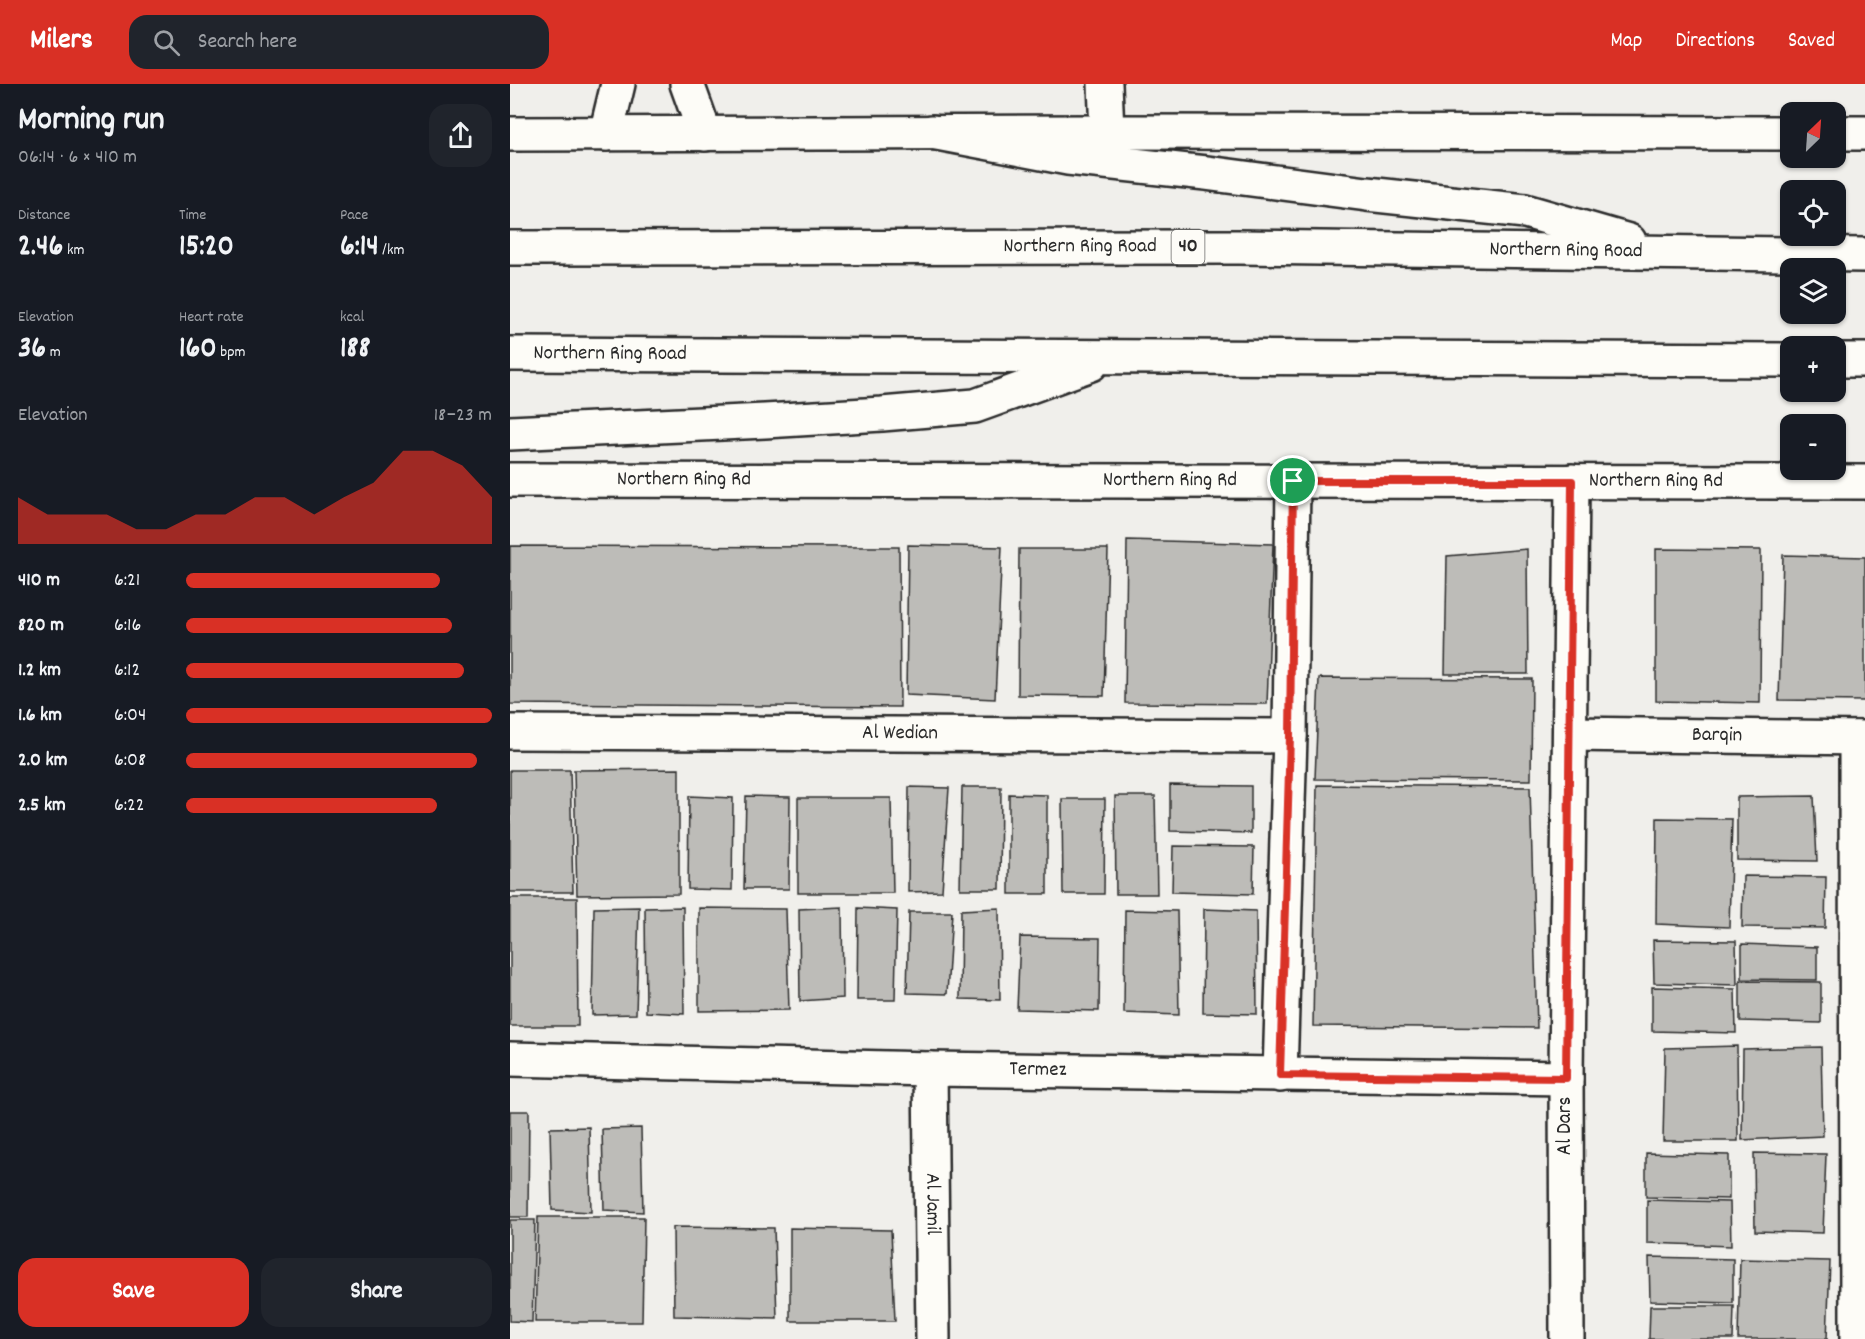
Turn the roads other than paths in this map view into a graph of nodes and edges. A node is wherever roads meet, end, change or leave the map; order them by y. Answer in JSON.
{"nodes":[{"id":1,"x":618,"y":84,"type":"edge"},
{"id":2,"x":687,"y":84,"type":"edge"},
{"id":3,"x":1105,"y":84,"type":"edge"},
{"id":4,"x":932,"y":132,"type":"junction"},
{"id":5,"x":1107,"y":132,"type":"junction"},
{"id":6,"x":1780,"y":133,"type":"edge"},
{"id":7,"x":1846,"y":133,"type":"edge"},
{"id":8,"x":1865,"y":133,"type":"edge"},
{"id":9,"x":510,"y":134,"type":"edge"},
{"id":10,"x":606,"y":134,"type":"junction"},
{"id":11,"x":705,"y":134,"type":"junction"},
{"id":12,"x":510,"y":248,"type":"edge"},
{"id":13,"x":1668,"y":252,"type":"junction"},
{"id":14,"x":1865,"y":255,"type":"edge"},
{"id":15,"x":510,"y":354,"type":"edge"},
{"id":16,"x":1111,"y":357,"type":"junction"},
{"id":17,"x":1780,"y":360,"type":"edge"},
{"id":18,"x":1846,"y":360,"type":"edge"},
{"id":19,"x":1865,"y":360,"type":"edge"},
{"id":20,"x":510,"y":433,"type":"edge"},
{"id":21,"x":510,"y":480,"type":"edge"},
{"id":22,"x":1293,"y":481,"type":"junction"},
{"id":23,"x":1572,"y":481,"type":"junction"},
{"id":24,"x":1865,"y":482,"type":"edge"},
{"id":25,"x":510,"y":732,"type":"edge"},
{"id":26,"x":1570,"y":734,"type":"junction"},
{"id":27,"x":1290,"y":736,"type":"junction"},
{"id":28,"x":1860,"y":738,"type":"edge"},
{"id":29,"x":510,"y":1059,"type":"edge"},
{"id":30,"x":930,"y":1069,"type":"junction"},
{"id":31,"x":1280,"y":1075,"type":"junction"},
{"id":32,"x":1566,"y":1078,"type":"junction"},
{"id":33,"x":933,"y":1339,"type":"edge"},
{"id":34,"x":1567,"y":1339,"type":"edge"},
{"id":35,"x":1857,"y":1339,"type":"edge"}],
"edges":[{"from":1,"to":10,"type":"main road"},
{"from":2,"to":11,"type":"main road"},
{"from":3,"to":5,"type":"main road"},
{"from":4,"to":5,"type":"main road"},
{"from":4,"to":11,"type":"main road"},
{"from":4,"to":13,"type":"main road"},
{"from":5,"to":6,"type":"main road"},
{"from":7,"to":8,"type":"main road"},
{"from":9,"to":10,"type":"main road"},
{"from":10,"to":11,"type":"main road"},
{"from":12,"to":13,"type":"main road","name":"Northern Ring Road","number":"40"},
{"from":13,"to":14,"type":"main road","name":"Northern Ring Road","number":"40"},
{"from":15,"to":16,"type":"main road","name":"Northern Ring Road"},
{"from":16,"to":17,"type":"main road","name":"Northern Ring Road"},
{"from":16,"to":20,"type":"main road"},
{"from":18,"to":19,"type":"main road"},
{"from":21,"to":22,"type":"main road","name":"Northern Ring Rd"},
{"from":22,"to":23,"type":"main road","name":"Northern Ring Rd"},
{"from":22,"to":27,"type":"main road"},
{"from":23,"to":24,"type":"main road","name":"Northern Ring Rd"},
{"from":23,"to":26,"type":"main road","name":"Al Dars"},
{"from":25,"to":27,"type":"main road","name":"Al Wedian"},
{"from":26,"to":28,"type":"main road","name":"Barqin"},
{"from":26,"to":32,"type":"main road","name":"Al Dars"},
{"from":27,"to":31,"type":"main road"},
{"from":28,"to":35,"type":"main road"},
{"from":29,"to":30,"type":"main road","name":"Termez"},
{"from":30,"to":31,"type":"main road","name":"Termez"},
{"from":30,"to":33,"type":"main road","name":"Al Jamil"},
{"from":31,"to":32,"type":"main road","name":"Termez"},
{"from":32,"to":34,"type":"main road","name":"Al Dars"}]}
